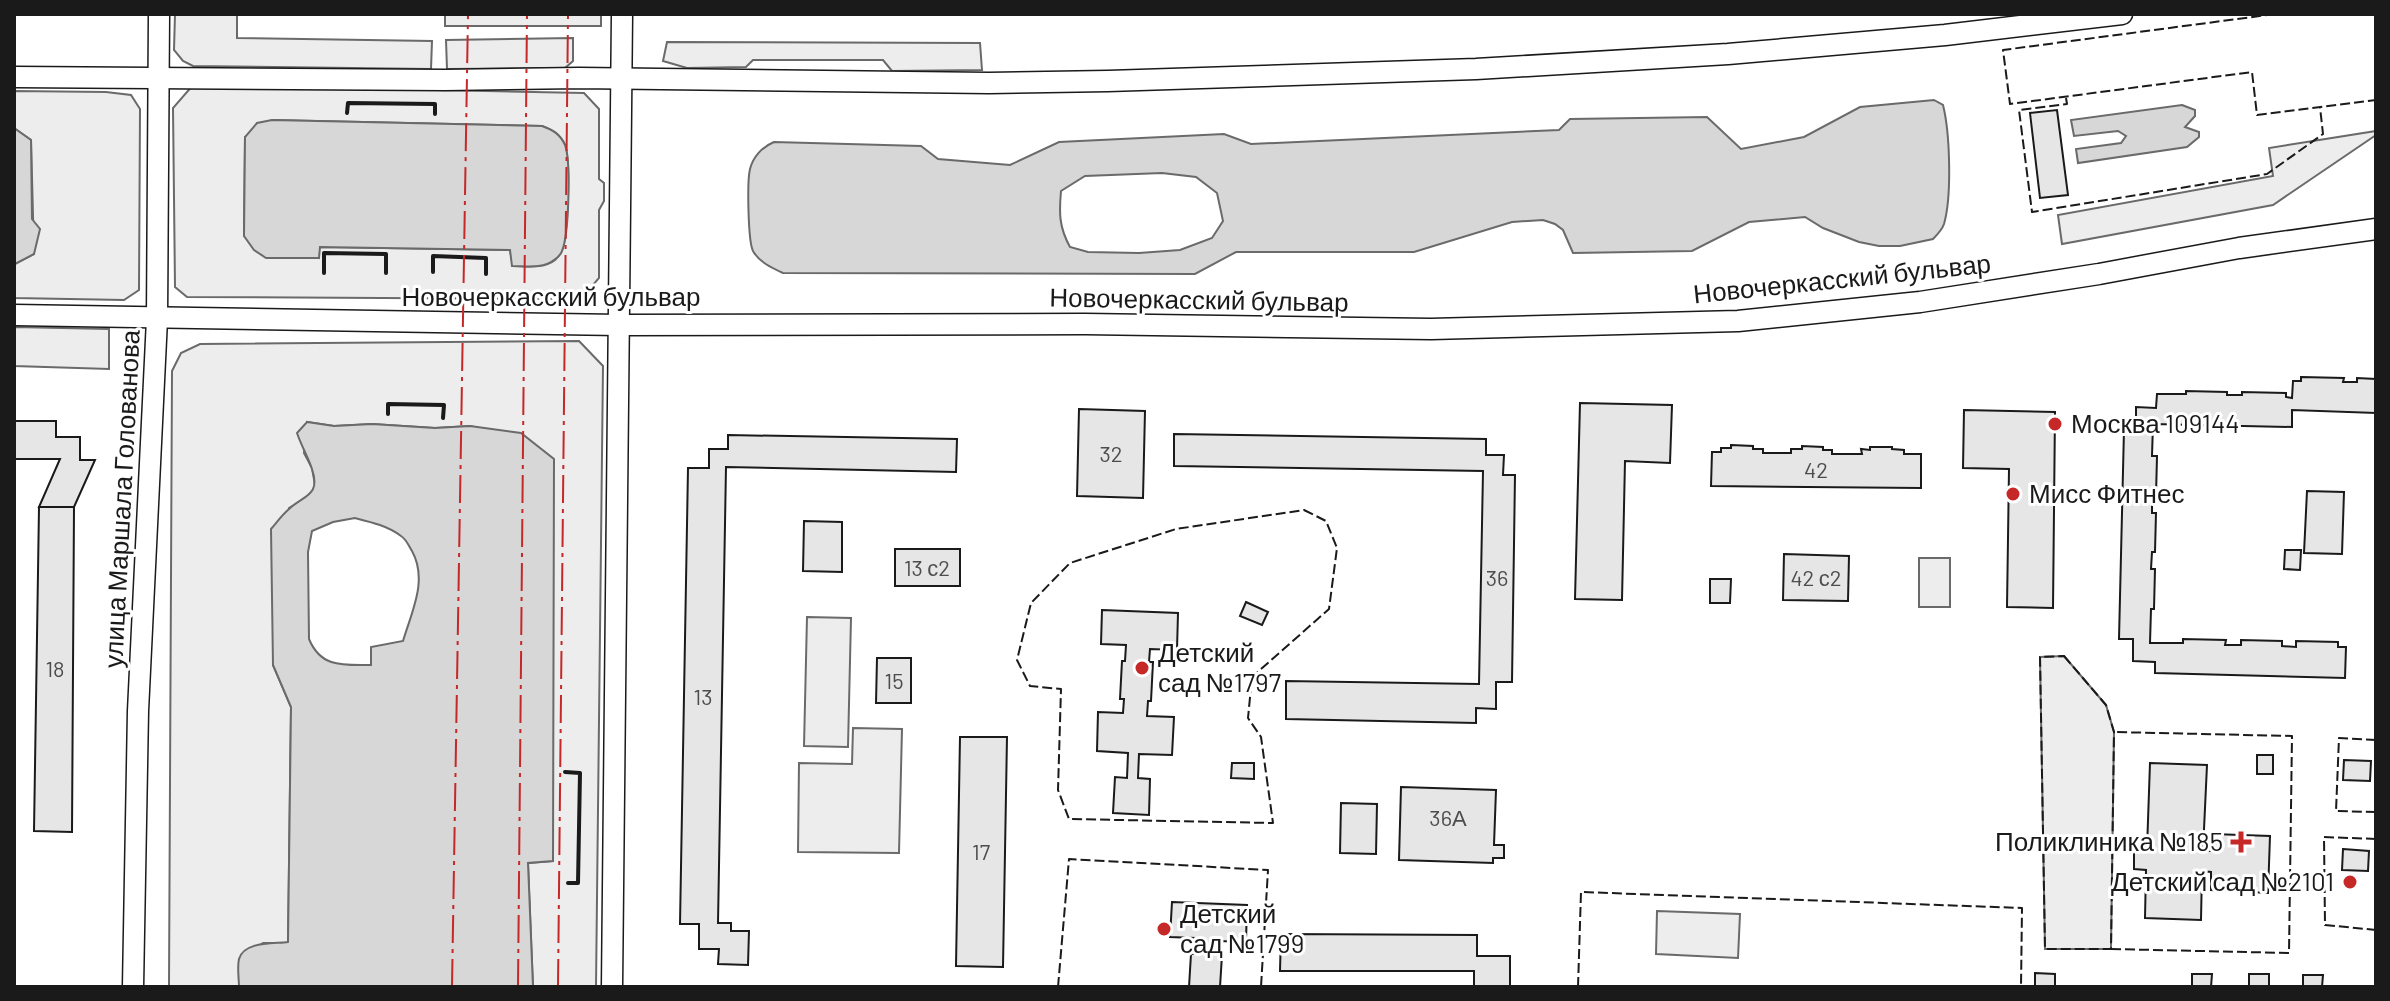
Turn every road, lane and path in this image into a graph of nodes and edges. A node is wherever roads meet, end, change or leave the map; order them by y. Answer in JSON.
{"nodes":[{"id":1,"x":159,"y":14,"type":"edge"},
{"id":2,"x":622,"y":14,"type":"edge"},
{"id":3,"x":2122,"y":14,"type":"edge"},
{"id":4,"x":14,"y":77,"type":"edge"},
{"id":5,"x":157,"y":79,"type":"junction"},
{"id":6,"x":622,"y":79,"type":"junction"},
{"id":7,"x":2376,"y":229,"type":"edge"},
{"id":8,"x":14,"y":315,"type":"edge"},
{"id":9,"x":157,"y":319,"type":"junction"},
{"id":10,"x":619,"y":325,"type":"junction"},
{"id":11,"x":133,"y":987,"type":"edge"},
{"id":12,"x":612,"y":987,"type":"edge"}],
"edges":[{"from":1,"to":5,"type":"street","name":"улица Маршала Голованова"},
{"from":2,"to":6,"type":"street"},
{"from":3,"to":6,"type":"street"},
{"from":4,"to":5,"type":"street"},
{"from":5,"to":6,"type":"street"},
{"from":5,"to":9,"type":"street","name":"улица Маршала Голованова"},
{"from":6,"to":10,"type":"street"},
{"from":7,"to":10,"type":"street","name":"Новочеркасский бульвар"},
{"from":8,"to":9,"type":"street","name":"Новочеркасский бульвар"},
{"from":9,"to":10,"type":"street","name":"Новочеркасский бульвар"},
{"from":9,"to":11,"type":"street","name":"улица Маршала Голованова"},
{"from":10,"to":12,"type":"street"}]}
